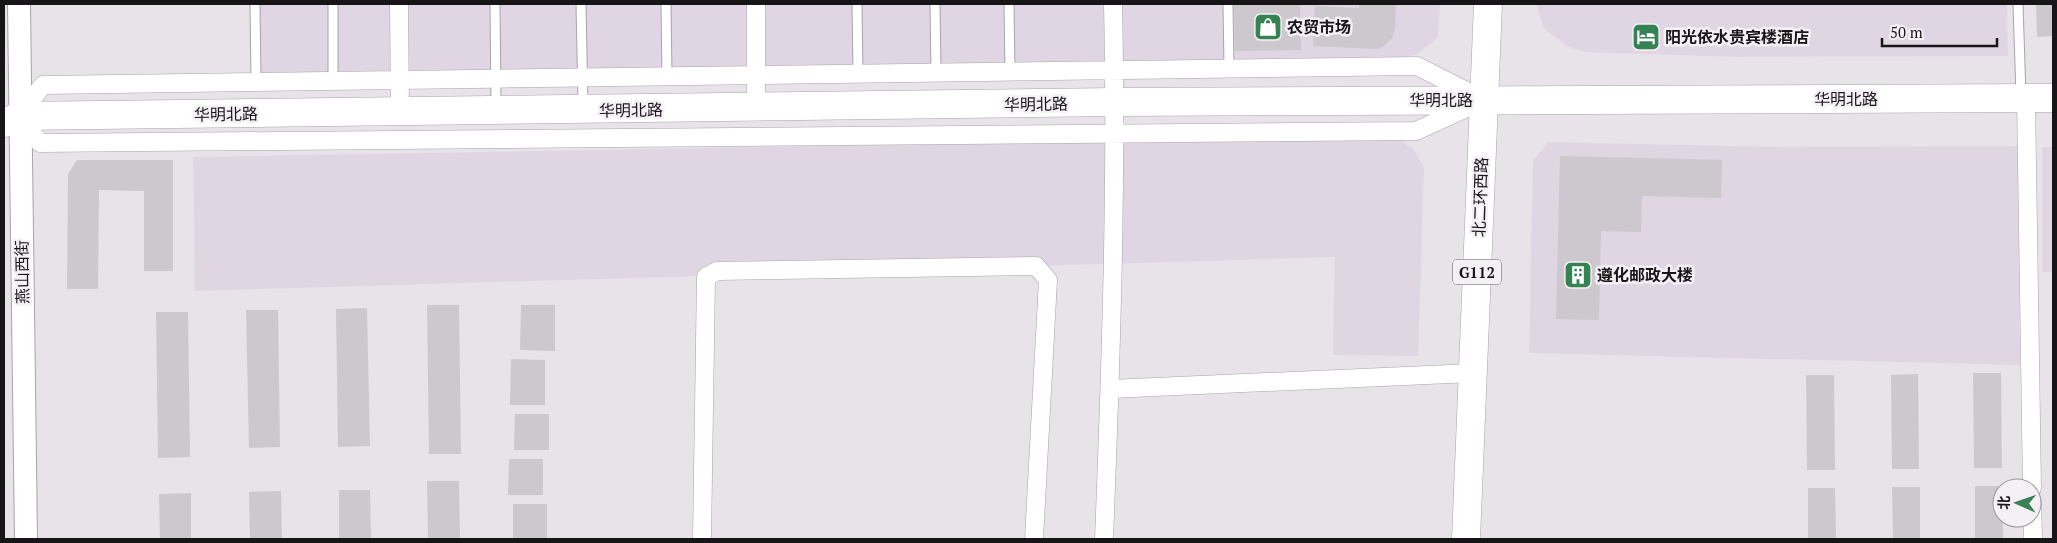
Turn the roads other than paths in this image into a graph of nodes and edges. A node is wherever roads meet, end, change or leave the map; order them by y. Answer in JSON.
{"nodes":[{"id":1,"x":19,"y":4,"type":"edge"},
{"id":2,"x":255,"y":4,"type":"edge"},
{"id":3,"x":332,"y":4,"type":"edge"},
{"id":4,"x":399,"y":4,"type":"edge"},
{"id":5,"x":495,"y":4,"type":"edge"},
{"id":6,"x":581,"y":4,"type":"edge"},
{"id":7,"x":666,"y":4,"type":"edge"},
{"id":8,"x":756,"y":4,"type":"edge"},
{"id":9,"x":857,"y":4,"type":"edge"},
{"id":10,"x":935,"y":4,"type":"edge"},
{"id":11,"x":1009,"y":4,"type":"edge"},
{"id":12,"x":1113,"y":4,"type":"edge"},
{"id":13,"x":1228,"y":4,"type":"edge"},
{"id":14,"x":1488,"y":4,"type":"edge"},
{"id":15,"x":2018,"y":4,"type":"edge"},
{"id":16,"x":1229,"y":69,"type":"junction"},
{"id":17,"x":1114,"y":70,"type":"junction"},
{"id":18,"x":1010,"y":72,"type":"junction"},
{"id":19,"x":936,"y":73,"type":"junction"},
{"id":20,"x":858,"y":74,"type":"junction"},
{"id":21,"x":756,"y":75,"type":"junction"},
{"id":22,"x":668,"y":77,"type":"junction"},
{"id":23,"x":582,"y":78,"type":"junction"},
{"id":24,"x":496,"y":79,"type":"junction"},
{"id":25,"x":400,"y":80,"type":"junction"},
{"id":26,"x":332,"y":81,"type":"junction"},
{"id":27,"x":256,"y":82,"type":"junction"},
{"id":28,"x":2023,"y":98,"type":"junction"},
{"id":29,"x":2053,"y":98,"type":"edge"},
{"id":30,"x":1484,"y":100,"type":"junction"},
{"id":31,"x":1115,"y":102,"type":"junction"},
{"id":32,"x":756,"y":108,"type":"junction"},
{"id":33,"x":583,"y":110,"type":"junction"},
{"id":34,"x":496,"y":111,"type":"junction"},
{"id":35,"x":400,"y":112,"type":"junction"},
{"id":36,"x":9,"y":116,"type":"edge"},
{"id":37,"x":1115,"y":133,"type":"junction"},
{"id":38,"x":1473,"y":373,"type":"junction"},
{"id":39,"x":1110,"y":389,"type":"junction"},
{"id":40,"x":2032,"y":478,"type":"edge"},
{"id":41,"x":26,"y":539,"type":"edge"},
{"id":42,"x":702,"y":539,"type":"edge"},
{"id":43,"x":1034,"y":539,"type":"edge"},
{"id":44,"x":1104,"y":539,"type":"edge"},
{"id":45,"x":1466,"y":539,"type":"edge"}],
"edges":[{"from":1,"to":36,"type":"street","name":"燕山西街"},
{"from":2,"to":27,"type":"lane"},
{"from":3,"to":26,"type":"lane"},
{"from":4,"to":25,"type":"street"},
{"from":5,"to":24,"type":"lane"},
{"from":6,"to":23,"type":"lane"},
{"from":7,"to":22,"type":"lane"},
{"from":8,"to":21,"type":"street"},
{"from":9,"to":20,"type":"lane"},
{"from":10,"to":19,"type":"lane"},
{"from":11,"to":18,"type":"lane"},
{"from":12,"to":17,"type":"street"},
{"from":13,"to":16,"type":"lane"},
{"from":14,"to":30,"type":"main road","name":"北二环西路","number":"G112"},
{"from":15,"to":28,"type":"lane"},
{"from":16,"to":17,"type":"street"},
{"from":16,"to":30,"type":"street"},
{"from":17,"to":18,"type":"street"},
{"from":17,"to":31,"type":"street"},
{"from":18,"to":19,"type":"street"},
{"from":19,"to":20,"type":"street"},
{"from":20,"to":21,"type":"street"},
{"from":21,"to":22,"type":"street"},
{"from":21,"to":32,"type":"street"},
{"from":22,"to":23,"type":"street"},
{"from":23,"to":24,"type":"street"},
{"from":23,"to":33,"type":"lane"},
{"from":24,"to":25,"type":"street"},
{"from":24,"to":34,"type":"lane"},
{"from":25,"to":26,"type":"street"},
{"from":25,"to":35,"type":"street"},
{"from":26,"to":27,"type":"street"},
{"from":27,"to":36,"type":"street"},
{"from":28,"to":29,"type":"main road","name":"华明北路"},
{"from":28,"to":30,"type":"main road","name":"华明北路"},
{"from":28,"to":40,"type":"street"},
{"from":30,"to":31,"type":"main road","name":"华明北路"},
{"from":30,"to":37,"type":"street"},
{"from":30,"to":38,"type":"main road","name":"北二环西路","number":"G112"},
{"from":31,"to":32,"type":"main road","name":"华明北路"},
{"from":31,"to":37,"type":"street"},
{"from":32,"to":33,"type":"main road","name":"华明北路"},
{"from":33,"to":34,"type":"main road","name":"华明北路"},
{"from":34,"to":35,"type":"main road","name":"华明北路"},
{"from":35,"to":36,"type":"main road","name":"华明北路"},
{"from":36,"to":37,"type":"street"},
{"from":36,"to":41,"type":"street","name":"燕山西街"},
{"from":37,"to":39,"type":"street"},
{"from":38,"to":39,"type":"street"},
{"from":38,"to":45,"type":"main road","name":"北二环西路","number":"G112"},
{"from":39,"to":44,"type":"street"},
{"from":42,"to":43,"type":"street"}]}
